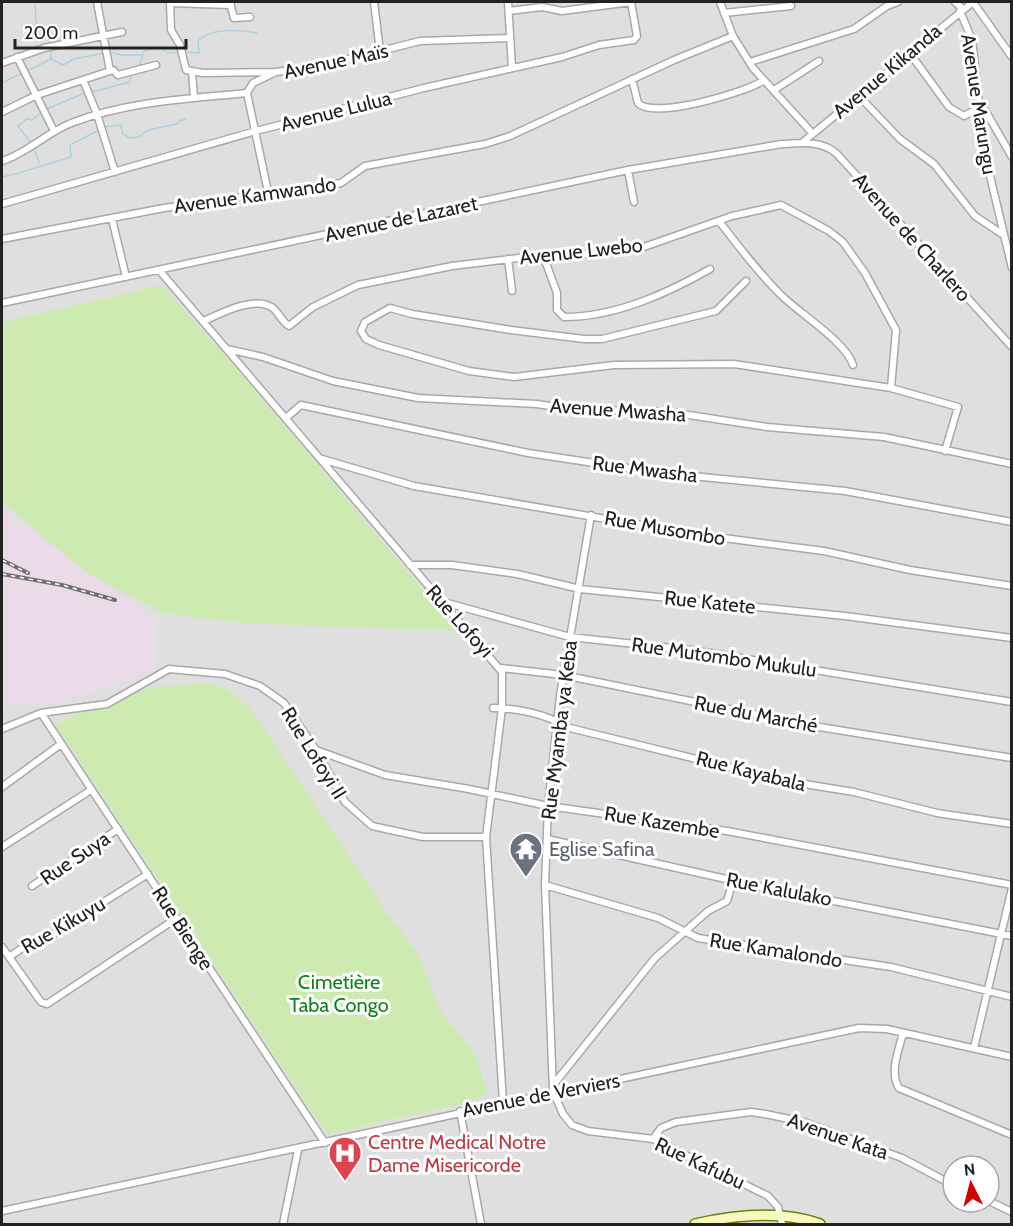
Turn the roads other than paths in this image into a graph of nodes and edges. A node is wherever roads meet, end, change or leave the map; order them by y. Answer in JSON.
{"nodes":[{"id":1,"x":97,"y":2,"type":"edge"},
{"id":2,"x":170,"y":2,"type":"edge"},
{"id":3,"x":374,"y":2,"type":"edge"},
{"id":4,"x":508,"y":2,"type":"edge"},
{"id":5,"x":630,"y":2,"type":"edge"},
{"id":6,"x":720,"y":2,"type":"edge"},
{"id":7,"x":898,"y":2,"type":"edge"},
{"id":8,"x":955,"y":2,"type":"edge"},
{"id":9,"x":973,"y":2,"type":"edge"},
{"id":10,"x":210,"y":3,"type":"edge"},
{"id":11,"x":230,"y":3,"type":"edge"},
{"id":12,"x":791,"y":6,"type":"dead end"},
{"id":13,"x":961,"y":10,"type":"junction"},
{"id":14,"x":508,"y":11,"type":"junction"},
{"id":15,"x":724,"y":13,"type":"junction"},
{"id":16,"x":250,"y":16,"type":"dead end"},
{"id":17,"x":122,"y":32,"type":"dead end"},
{"id":18,"x":103,"y":35,"type":"junction"},
{"id":19,"x":733,"y":36,"type":"junction"},
{"id":20,"x":509,"y":38,"type":"junction"},
{"id":21,"x":380,"y":52,"type":"junction"},
{"id":22,"x":909,"y":52,"type":"junction"},
{"id":23,"x":17,"y":57,"type":"junction"},
{"id":24,"x":1011,"y":57,"type":"edge"},
{"id":25,"x":819,"y":61,"type":"dead end"},
{"id":26,"x":750,"y":62,"type":"junction"},
{"id":27,"x":2,"y":63,"type":"edge"},
{"id":28,"x":156,"y":65,"type":"dead end"},
{"id":29,"x":512,"y":68,"type":"junction"},
{"id":30,"x":110,"y":71,"type":"junction"},
{"id":31,"x":192,"y":72,"type":"junction"},
{"id":32,"x":276,"y":72,"type":"junction"},
{"id":33,"x":632,"y":79,"type":"junction"},
{"id":34,"x":83,"y":80,"type":"junction"},
{"id":35,"x":764,"y":80,"type":"junction"},
{"id":36,"x":774,"y":90,"type":"junction"},
{"id":37,"x":247,"y":93,"type":"junction"},
{"id":38,"x":858,"y":95,"type":"junction"},
{"id":39,"x":34,"y":96,"type":"junction"},
{"id":40,"x":194,"y":98,"type":"junction"},
{"id":41,"x":979,"y":108,"type":"junction"},
{"id":42,"x":2,"y":112,"type":"edge"},
{"id":43,"x":97,"y":114,"type":"junction"},
{"id":44,"x":54,"y":131,"type":"junction"},
{"id":45,"x":256,"y":131,"type":"junction"},
{"id":46,"x":813,"y":134,"type":"junction"},
{"id":47,"x":803,"y":143,"type":"junction"},
{"id":48,"x":1011,"y":157,"type":"edge"},
{"id":49,"x":2,"y":161,"type":"edge"},
{"id":50,"x":628,"y":170,"type":"junction"},
{"id":51,"x":115,"y":172,"type":"junction"},
{"id":52,"x":268,"y":192,"type":"junction"},
{"id":53,"x":634,"y":202,"type":"dead end"},
{"id":54,"x":2,"y":204,"type":"edge"},
{"id":55,"x":112,"y":219,"type":"junction"},
{"id":56,"x":719,"y":221,"type":"junction"},
{"id":57,"x":1002,"y":234,"type":"junction"},
{"id":58,"x":2,"y":239,"type":"edge"},
{"id":59,"x":543,"y":255,"type":"junction"},
{"id":60,"x":507,"y":259,"type":"junction"},
{"id":61,"x":1011,"y":268,"type":"edge"},
{"id":62,"x":710,"y":269,"type":"dead end"},
{"id":63,"x":159,"y":270,"type":"junction"},
{"id":64,"x":126,"y":277,"type":"junction"},
{"id":65,"x":746,"y":281,"type":"dead end"},
{"id":66,"x":512,"y":291,"type":"dead end"},
{"id":67,"x":2,"y":303,"type":"edge"},
{"id":68,"x":204,"y":321,"type":"junction"},
{"id":69,"x":1011,"y":347,"type":"edge"},
{"id":70,"x":227,"y":349,"type":"junction"},
{"id":71,"x":853,"y":365,"type":"dead end"},
{"id":72,"x":891,"y":388,"type":"junction"},
{"id":73,"x":286,"y":418,"type":"junction"},
{"id":74,"x":945,"y":451,"type":"junction"},
{"id":75,"x":320,"y":459,"type":"junction"},
{"id":76,"x":1011,"y":464,"type":"edge"},
{"id":77,"x":591,"y":515,"type":"junction"},
{"id":78,"x":1011,"y":522,"type":"edge"},
{"id":79,"x":410,"y":565,"type":"junction"},
{"id":80,"x":1011,"y":586,"type":"edge"},
{"id":81,"x":580,"y":589,"type":"junction"},
{"id":82,"x":440,"y":600,"type":"junction"},
{"id":83,"x":570,"y":637,"type":"junction"},
{"id":84,"x":1011,"y":638,"type":"edge"},
{"id":85,"x":501,"y":668,"type":"junction"},
{"id":86,"x":563,"y":675,"type":"junction"},
{"id":87,"x":1011,"y":702,"type":"edge"},
{"id":88,"x":493,"y":708,"type":"dead end"},
{"id":89,"x":502,"y":708,"type":"junction"},
{"id":90,"x":41,"y":713,"type":"junction"},
{"id":91,"x":557,"y":721,"type":"junction"},
{"id":92,"x":2,"y":729,"type":"edge"},
{"id":93,"x":61,"y":744,"type":"junction"},
{"id":94,"x":316,"y":750,"type":"junction"},
{"id":95,"x":1011,"y":758,"type":"edge"},
{"id":96,"x":2,"y":787,"type":"edge"},
{"id":97,"x":91,"y":790,"type":"junction"},
{"id":98,"x":492,"y":794,"type":"junction"},
{"id":99,"x":548,"y":806,"type":"junction"},
{"id":100,"x":1011,"y":824,"type":"edge"},
{"id":101,"x":118,"y":829,"type":"junction"},
{"id":102,"x":486,"y":837,"type":"junction"},
{"id":103,"x":547,"y":838,"type":"junction"},
{"id":104,"x":2,"y":847,"type":"edge"},
{"id":105,"x":148,"y":874,"type":"junction"},
{"id":106,"x":733,"y":881,"type":"junction"},
{"id":107,"x":546,"y":885,"type":"junction"},
{"id":108,"x":32,"y":886,"type":"dead end"},
{"id":109,"x":1011,"y":886,"type":"edge"},
{"id":110,"x":177,"y":918,"type":"junction"},
{"id":111,"x":685,"y":933,"type":"junction"},
{"id":112,"x":1000,"y":934,"type":"junction"},
{"id":113,"x":1011,"y":936,"type":"edge"},
{"id":114,"x":2,"y":947,"type":"edge"},
{"id":115,"x":9,"y":957,"type":"junction"},
{"id":116,"x":987,"y":990,"type":"junction"},
{"id":117,"x":1011,"y":997,"type":"edge"},
{"id":118,"x":903,"y":1033,"type":"junction"},
{"id":119,"x":974,"y":1048,"type":"junction"},
{"id":120,"x":1011,"y":1057,"type":"edge"},
{"id":121,"x":553,"y":1088,"type":"junction"},
{"id":122,"x":503,"y":1102,"type":"junction"},
{"id":123,"x":460,"y":1112,"type":"junction"},
{"id":124,"x":1011,"y":1135,"type":"edge"},
{"id":125,"x":653,"y":1139,"type":"junction"},
{"id":126,"x":325,"y":1143,"type":"junction"},
{"id":127,"x":298,"y":1150,"type":"junction"},
{"id":128,"x":941,"y":1179,"type":"edge"},
{"id":129,"x":2,"y":1211,"type":"edge"},
{"id":130,"x":782,"y":1221,"type":"edge"},
{"id":131,"x":283,"y":1224,"type":"edge"},
{"id":132,"x":481,"y":1224,"type":"edge"},
{"id":133,"x":695,"y":1224,"type":"edge"},
{"id":134,"x":820,"y":1224,"type":"edge"}],
"edges":[{"from":1,"to":18,"type":"street"},
{"from":2,"to":10,"type":"street"},
{"from":2,"to":31,"type":"street"},
{"from":3,"to":21,"type":"street"},
{"from":4,"to":14,"type":"street"},
{"from":5,"to":14,"type":"street"},
{"from":5,"to":29,"type":"street","name":"Avenue Lulua"},
{"from":6,"to":15,"type":"street"},
{"from":7,"to":26,"type":"street"},
{"from":8,"to":13,"type":"street"},
{"from":9,"to":13,"type":"street","name":"Avenue Kikanda"},
{"from":9,"to":24,"type":"street"},
{"from":10,"to":11,"type":"street"},
{"from":11,"to":16,"type":"street"},
{"from":12,"to":15,"type":"street"},
{"from":13,"to":22,"type":"street","name":"Avenue Kikanda"},
{"from":13,"to":41,"type":"street","name":"Avenue Marungu"},
{"from":14,"to":20,"type":"street"},
{"from":15,"to":19,"type":"street"},
{"from":17,"to":18,"type":"street"},
{"from":18,"to":23,"type":"street"},
{"from":18,"to":30,"type":"street"},
{"from":19,"to":26,"type":"street"},
{"from":19,"to":33,"type":"street","name":"Avenue Kamwando"},
{"from":20,"to":21,"type":"street","name":"Avenue Maïs"},
{"from":20,"to":29,"type":"street"},
{"from":21,"to":32,"type":"street","name":"Avenue Maïs"},
{"from":22,"to":38,"type":"street","name":"Avenue Kikanda"},
{"from":22,"to":41,"type":"street"},
{"from":23,"to":27,"type":"street"},
{"from":23,"to":39,"type":"street"},
{"from":25,"to":36,"type":"street"},
{"from":26,"to":35,"type":"street"},
{"from":28,"to":30,"type":"street"},
{"from":29,"to":45,"type":"street","name":"Avenue Lulua"},
{"from":30,"to":34,"type":"street"},
{"from":31,"to":32,"type":"street"},
{"from":31,"to":40,"type":"street"},
{"from":32,"to":37,"type":"street","name":"Avenue Maïs"},
{"from":33,"to":35,"type":"street"},
{"from":33,"to":52,"type":"street","name":"Avenue Kamwando"},
{"from":34,"to":39,"type":"street"},
{"from":34,"to":43,"type":"street"},
{"from":35,"to":36,"type":"street"},
{"from":36,"to":46,"type":"street"},
{"from":37,"to":40,"type":"street"},
{"from":37,"to":45,"type":"street"},
{"from":38,"to":46,"type":"street","name":"Avenue Kikanda"},
{"from":38,"to":57,"type":"street"},
{"from":39,"to":42,"type":"street"},
{"from":39,"to":44,"type":"street"},
{"from":40,"to":43,"type":"street"},
{"from":41,"to":48,"type":"street"},
{"from":41,"to":57,"type":"street","name":"Avenue Marungu"},
{"from":43,"to":44,"type":"street"},
{"from":43,"to":51,"type":"street"},
{"from":44,"to":49,"type":"street"},
{"from":45,"to":51,"type":"street","name":"Avenue Lulua"},
{"from":45,"to":52,"type":"street"},
{"from":46,"to":47,"type":"street","name":"Avenue Kikanda"},
{"from":47,"to":50,"type":"street","name":"Avenue de Lazaret"},
{"from":47,"to":69,"type":"street","name":"Avenue de Charlero"},
{"from":50,"to":53,"type":"street"},
{"from":50,"to":63,"type":"street","name":"Avenue de Lazaret"},
{"from":51,"to":54,"type":"street","name":"Avenue Lulua"},
{"from":52,"to":55,"type":"street","name":"Avenue Kamwando"},
{"from":55,"to":58,"type":"street","name":"Avenue Kamwando"},
{"from":55,"to":64,"type":"street"},
{"from":56,"to":59,"type":"street","name":"Avenue Lwebo"},
{"from":56,"to":71,"type":"street"},
{"from":56,"to":72,"type":"street","name":"Avenue Lwebo"},
{"from":57,"to":61,"type":"street","name":"Avenue Marungu"},
{"from":59,"to":60,"type":"street","name":"Avenue Lwebo"},
{"from":59,"to":62,"type":"street"},
{"from":60,"to":66,"type":"street"},
{"from":60,"to":68,"type":"street","name":"Avenue Lwebo"},
{"from":63,"to":64,"type":"street","name":"Avenue de Lazaret"},
{"from":63,"to":68,"type":"street","name":"Rue Lofoyi"},
{"from":64,"to":67,"type":"street","name":"Avenue de Lazaret"},
{"from":65,"to":72,"type":"street"},
{"from":68,"to":70,"type":"street","name":"Rue Lofoyi"},
{"from":70,"to":73,"type":"street","name":"Rue Lofoyi"},
{"from":70,"to":74,"type":"street","name":"Avenue Mwasha"},
{"from":72,"to":74,"type":"street"},
{"from":73,"to":75,"type":"street","name":"Rue Lofoyi"},
{"from":73,"to":78,"type":"street","name":"Rue Mwasha"},
{"from":74,"to":76,"type":"street","name":"Avenue Mwasha"},
{"from":75,"to":77,"type":"street","name":"Rue Musombo"},
{"from":75,"to":79,"type":"street","name":"Rue Lofoyi"},
{"from":77,"to":80,"type":"street","name":"Rue Musombo"},
{"from":77,"to":81,"type":"street","name":"Rue Myamba ya Keba"},
{"from":79,"to":81,"type":"street","name":"Rue Katete"},
{"from":79,"to":82,"type":"street","name":"Rue Lofoyi"},
{"from":81,"to":83,"type":"street","name":"Rue Myamba ya Keba"},
{"from":81,"to":84,"type":"street","name":"Rue Katete"},
{"from":82,"to":83,"type":"street","name":"Rue Mutombo Mukulu"},
{"from":82,"to":85,"type":"street","name":"Rue Lofoyi"},
{"from":83,"to":86,"type":"street","name":"Rue Myamba ya Keba"},
{"from":83,"to":87,"type":"street","name":"Rue Mutombo Mukulu"},
{"from":85,"to":86,"type":"street","name":"Rue du Marché"},
{"from":85,"to":89,"type":"street","name":"Rue Lofoyi"},
{"from":86,"to":91,"type":"street","name":"Rue Myamba ya Keba"},
{"from":86,"to":95,"type":"street","name":"Rue du Marché"},
{"from":88,"to":89,"type":"street","name":"Rue Kayabala"},
{"from":89,"to":91,"type":"street","name":"Rue Kayabala"},
{"from":89,"to":98,"type":"street","name":"Rue Lofoyi"},
{"from":90,"to":92,"type":"street","name":"Rue Lofoyi II"},
{"from":90,"to":93,"type":"street","name":"Rue Bienge"},
{"from":90,"to":94,"type":"street","name":"Rue Lofoyi II"},
{"from":91,"to":99,"type":"street","name":"Rue Myamba ya Keba"},
{"from":91,"to":100,"type":"street","name":"Rue Kayabala"},
{"from":93,"to":96,"type":"street"},
{"from":93,"to":97,"type":"street","name":"Rue Bienge"},
{"from":94,"to":98,"type":"street","name":"Rue Kazembe"},
{"from":94,"to":102,"type":"street","name":"Rue Lofoyi II"},
{"from":97,"to":101,"type":"street","name":"Rue Bienge"},
{"from":97,"to":104,"type":"street"},
{"from":98,"to":99,"type":"street","name":"Rue Kazembe"},
{"from":98,"to":102,"type":"street","name":"Rue Lofoyi"},
{"from":99,"to":103,"type":"street","name":"Rue Myamba ya Keba"},
{"from":99,"to":109,"type":"street","name":"Rue Kazembe"},
{"from":101,"to":105,"type":"street","name":"Rue Bienge"},
{"from":101,"to":108,"type":"street","name":"Rue Suya"},
{"from":102,"to":122,"type":"street","name":"Rue Lofoyi"},
{"from":103,"to":106,"type":"street","name":"Rue Kalulako"},
{"from":103,"to":107,"type":"street","name":"Rue Myamba ya Keba"},
{"from":105,"to":110,"type":"street","name":"Rue Bienge"},
{"from":105,"to":115,"type":"street","name":"Rue Kikuyu"},
{"from":106,"to":111,"type":"street"},
{"from":106,"to":112,"type":"street","name":"Rue Kalulako"},
{"from":107,"to":111,"type":"street","name":"Rue Kamalondo"},
{"from":107,"to":121,"type":"street","name":"Rue Myamba ya Keba"},
{"from":109,"to":112,"type":"street"},
{"from":110,"to":115,"type":"street"},
{"from":110,"to":126,"type":"street","name":"Rue Bienge"},
{"from":111,"to":116,"type":"street","name":"Rue Kamalondo"},
{"from":111,"to":121,"type":"street"},
{"from":112,"to":113,"type":"street","name":"Rue Kalulako"},
{"from":112,"to":116,"type":"street"},
{"from":114,"to":115,"type":"street"},
{"from":116,"to":117,"type":"street","name":"Rue Kamalondo"},
{"from":116,"to":119,"type":"street"},
{"from":118,"to":119,"type":"street","name":"Avenue de Verviers"},
{"from":118,"to":121,"type":"street","name":"Avenue de Verviers"},
{"from":118,"to":124,"type":"street"},
{"from":119,"to":120,"type":"street","name":"Avenue de Verviers"},
{"from":121,"to":122,"type":"street","name":"Avenue de Verviers"},
{"from":121,"to":125,"type":"street","name":"Rue Kafubu"},
{"from":122,"to":123,"type":"street","name":"Avenue de Verviers"},
{"from":123,"to":126,"type":"street","name":"Avenue de Verviers"},
{"from":123,"to":132,"type":"street"},
{"from":125,"to":128,"type":"street","name":"Avenue Kata"},
{"from":125,"to":130,"type":"street","name":"Rue Kafubu"},
{"from":126,"to":127,"type":"street","name":"Avenue de Verviers"},
{"from":127,"to":129,"type":"street","name":"Avenue de Verviers"},
{"from":127,"to":131,"type":"street"},
{"from":130,"to":133,"type":"main road"},
{"from":130,"to":134,"type":"main road"}]}
